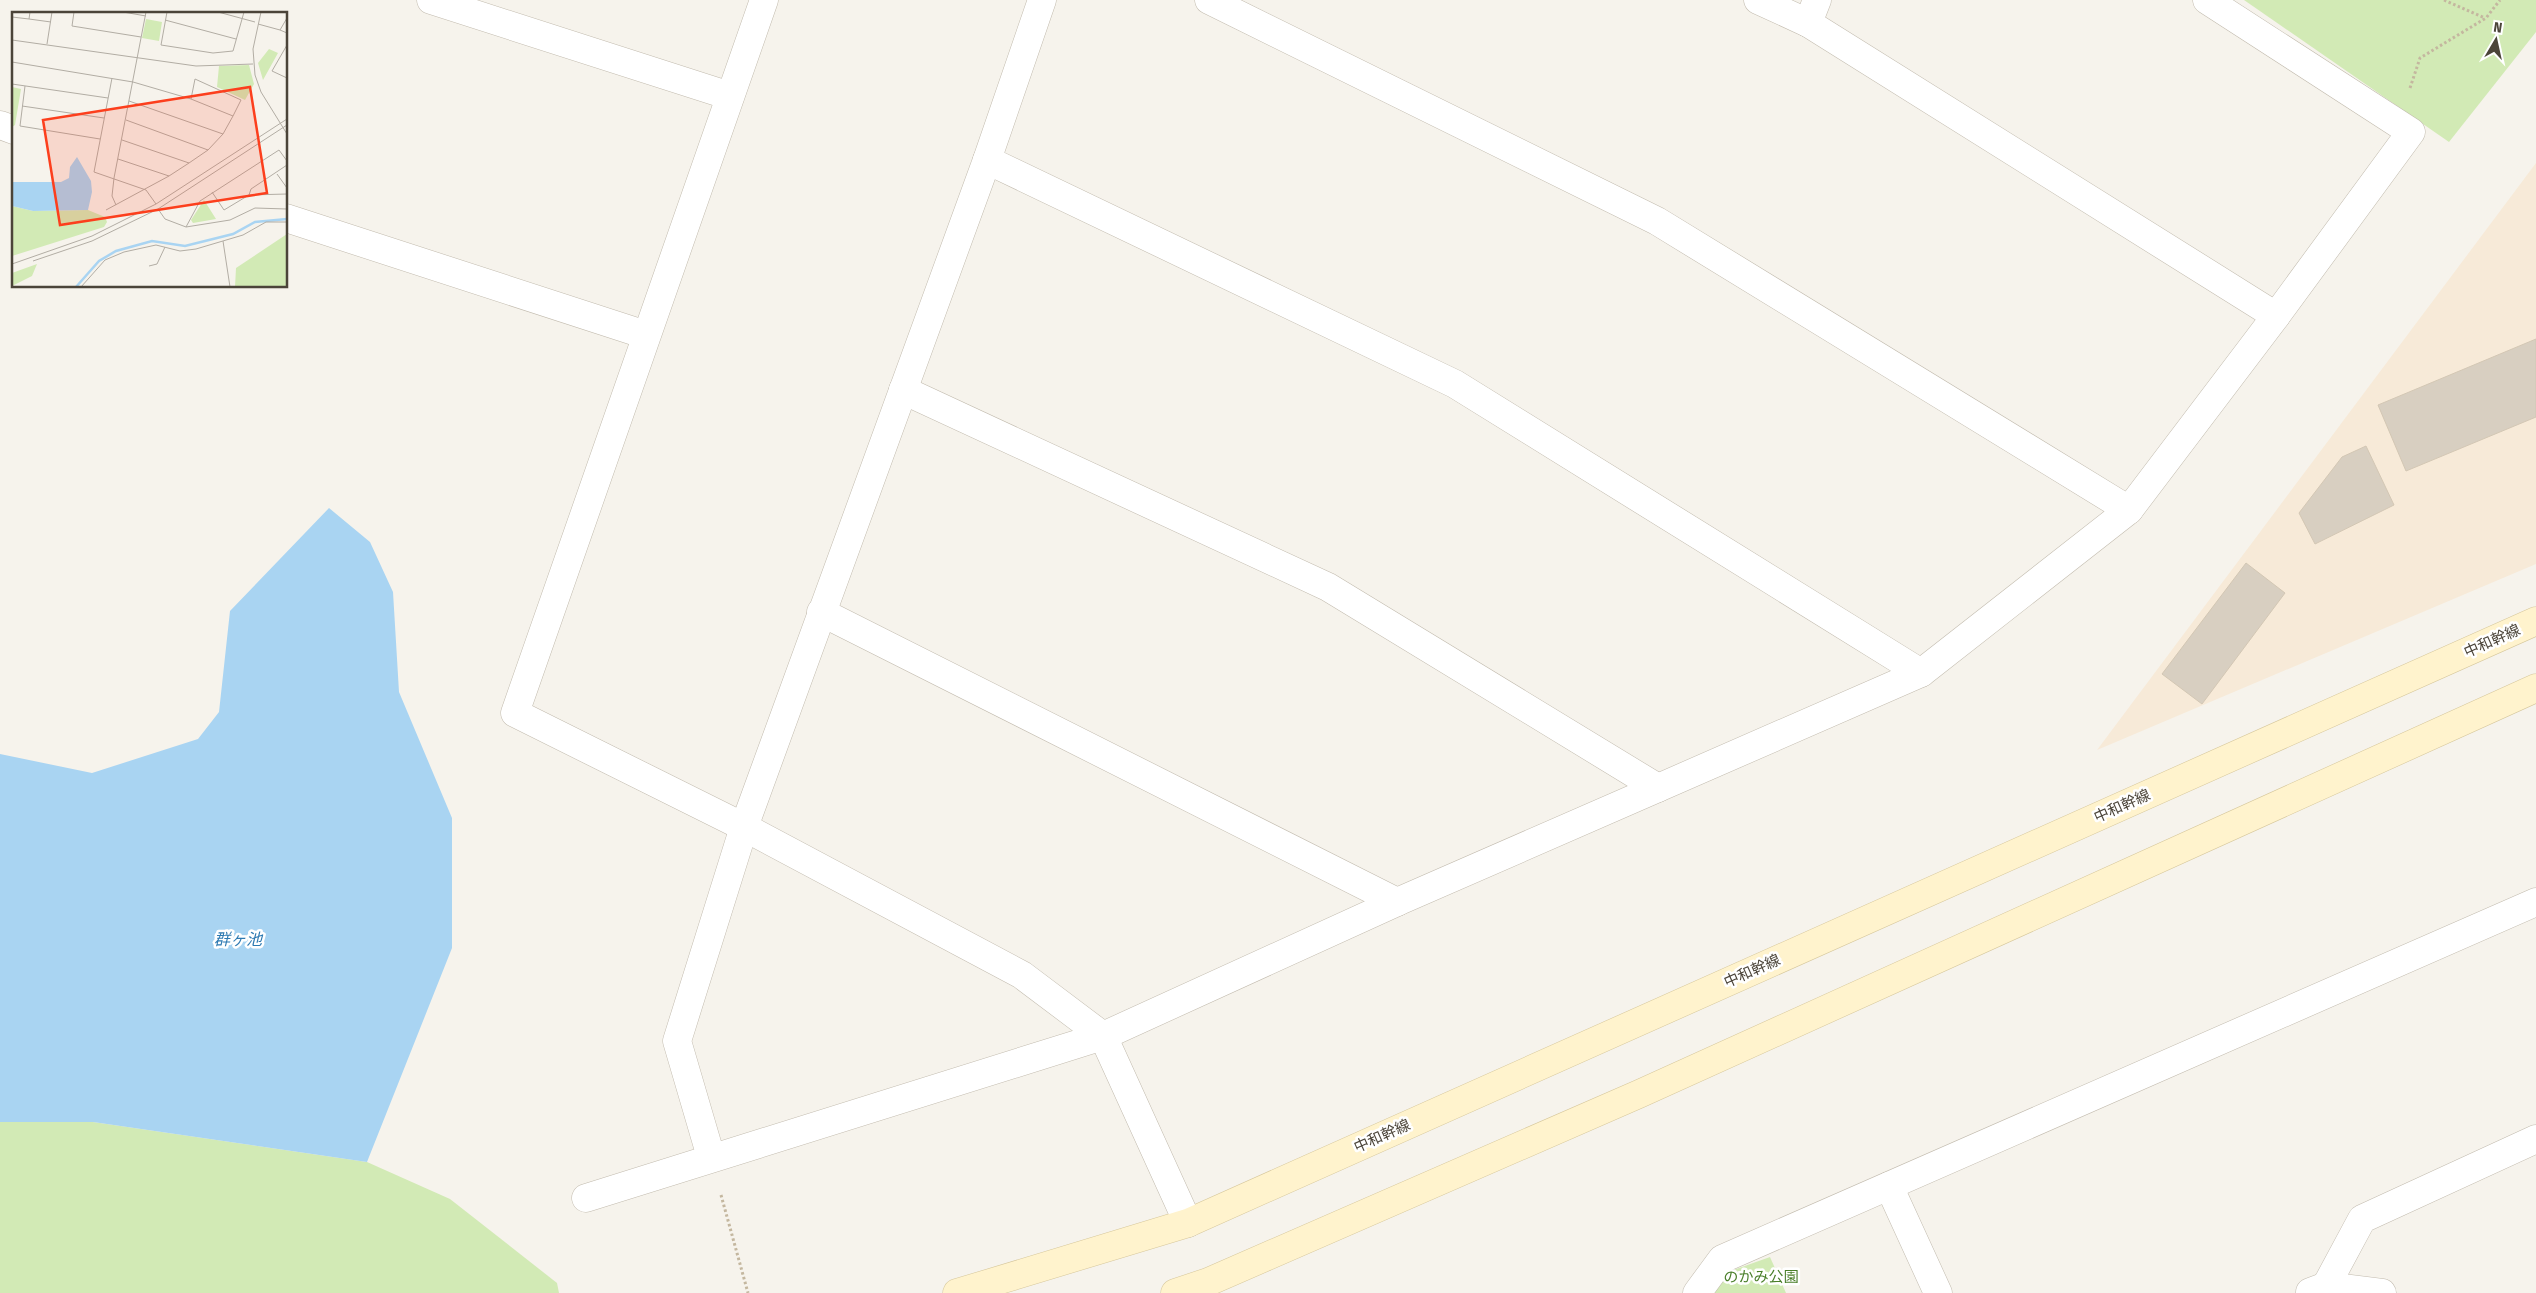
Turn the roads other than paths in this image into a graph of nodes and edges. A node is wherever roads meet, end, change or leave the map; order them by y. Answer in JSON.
{"nodes":[{"id":1,"x":431,"y":0,"type":"edge"},
{"id":2,"x":764,"y":0,"type":"edge"},
{"id":3,"x":1042,"y":0,"type":"edge"},
{"id":4,"x":1209,"y":0,"type":"edge"},
{"id":5,"x":1758,"y":0,"type":"edge"},
{"id":6,"x":2207,"y":0,"type":"edge"},
{"id":7,"x":1812,"y":12,"type":"edge"},
{"id":8,"x":730,"y":96,"type":"junction"},
{"id":9,"x":0,"y":125,"type":"edge"},
{"id":10,"x":12,"y":129,"type":"edge"},
{"id":11,"x":987,"y":160,"type":"junction"},
{"id":12,"x":288,"y":219,"type":"edge"},
{"id":13,"x":2276,"y":316,"type":"junction"},
{"id":14,"x":646,"y":335,"type":"junction"},
{"id":15,"x":903,"y":390,"type":"junction"},
{"id":16,"x":2130,"y":510,"type":"junction"},
{"id":17,"x":821,"y":612,"type":"junction"},
{"id":18,"x":2536,"y":621,"type":"edge"},
{"id":19,"x":1921,"y":673,"type":"junction"},
{"id":20,"x":2536,"y":688,"type":"edge"},
{"id":21,"x":1658,"y":788,"type":"junction"},
{"id":22,"x":744,"y":827,"type":"junction"},
{"id":23,"x":1398,"y":902,"type":"junction"},
{"id":24,"x":2536,"y":902,"type":"edge"},
{"id":25,"x":1103,"y":1036,"type":"junction"},
{"id":26,"x":2536,"y":1139,"type":"edge"},
{"id":27,"x":711,"y":1157,"type":"junction"},
{"id":28,"x":1889,"y":1186,"type":"junction"},
{"id":29,"x":586,"y":1198,"type":"dead end"},
{"id":30,"x":1188,"y":1223,"type":"junction"},
{"id":31,"x":1210,"y":1288,"type":"edge"},
{"id":32,"x":2317,"y":1290,"type":"edge"},
{"id":33,"x":957,"y":1293,"type":"edge"},
{"id":34,"x":1175,"y":1293,"type":"edge"},
{"id":35,"x":1697,"y":1293,"type":"edge"},
{"id":36,"x":1938,"y":1293,"type":"edge"},
{"id":37,"x":2382,"y":1293,"type":"edge"}],
"edges":[{"from":1,"to":8,"type":"street"},
{"from":2,"to":8,"type":"street"},
{"from":3,"to":11,"type":"street"},
{"from":4,"to":16,"type":"street"},
{"from":5,"to":7,"type":"street"},
{"from":6,"to":13,"type":"street"},
{"from":7,"to":13,"type":"street"},
{"from":8,"to":14,"type":"street"},
{"from":9,"to":10,"type":"street"},
{"from":11,"to":15,"type":"street"},
{"from":11,"to":19,"type":"street"},
{"from":12,"to":14,"type":"street"},
{"from":13,"to":16,"type":"street"},
{"from":14,"to":22,"type":"street"},
{"from":15,"to":17,"type":"street"},
{"from":15,"to":21,"type":"street"},
{"from":16,"to":19,"type":"street"},
{"from":17,"to":22,"type":"street"},
{"from":17,"to":23,"type":"street"},
{"from":18,"to":30,"type":"main road","name":"中和幹線"},
{"from":19,"to":21,"type":"street"},
{"from":20,"to":31,"type":"main road"},
{"from":21,"to":23,"type":"street"},
{"from":22,"to":25,"type":"street"},
{"from":22,"to":27,"type":"street"},
{"from":23,"to":25,"type":"street"},
{"from":24,"to":28,"type":"street"},
{"from":25,"to":27,"type":"street"},
{"from":25,"to":30,"type":"street"},
{"from":26,"to":32,"type":"street"},
{"from":27,"to":29,"type":"street"},
{"from":28,"to":35,"type":"street"},
{"from":28,"to":36,"type":"street"},
{"from":30,"to":33,"type":"main road","name":"中和幹線"},
{"from":31,"to":34,"type":"main road"},
{"from":32,"to":37,"type":"street"}]}
